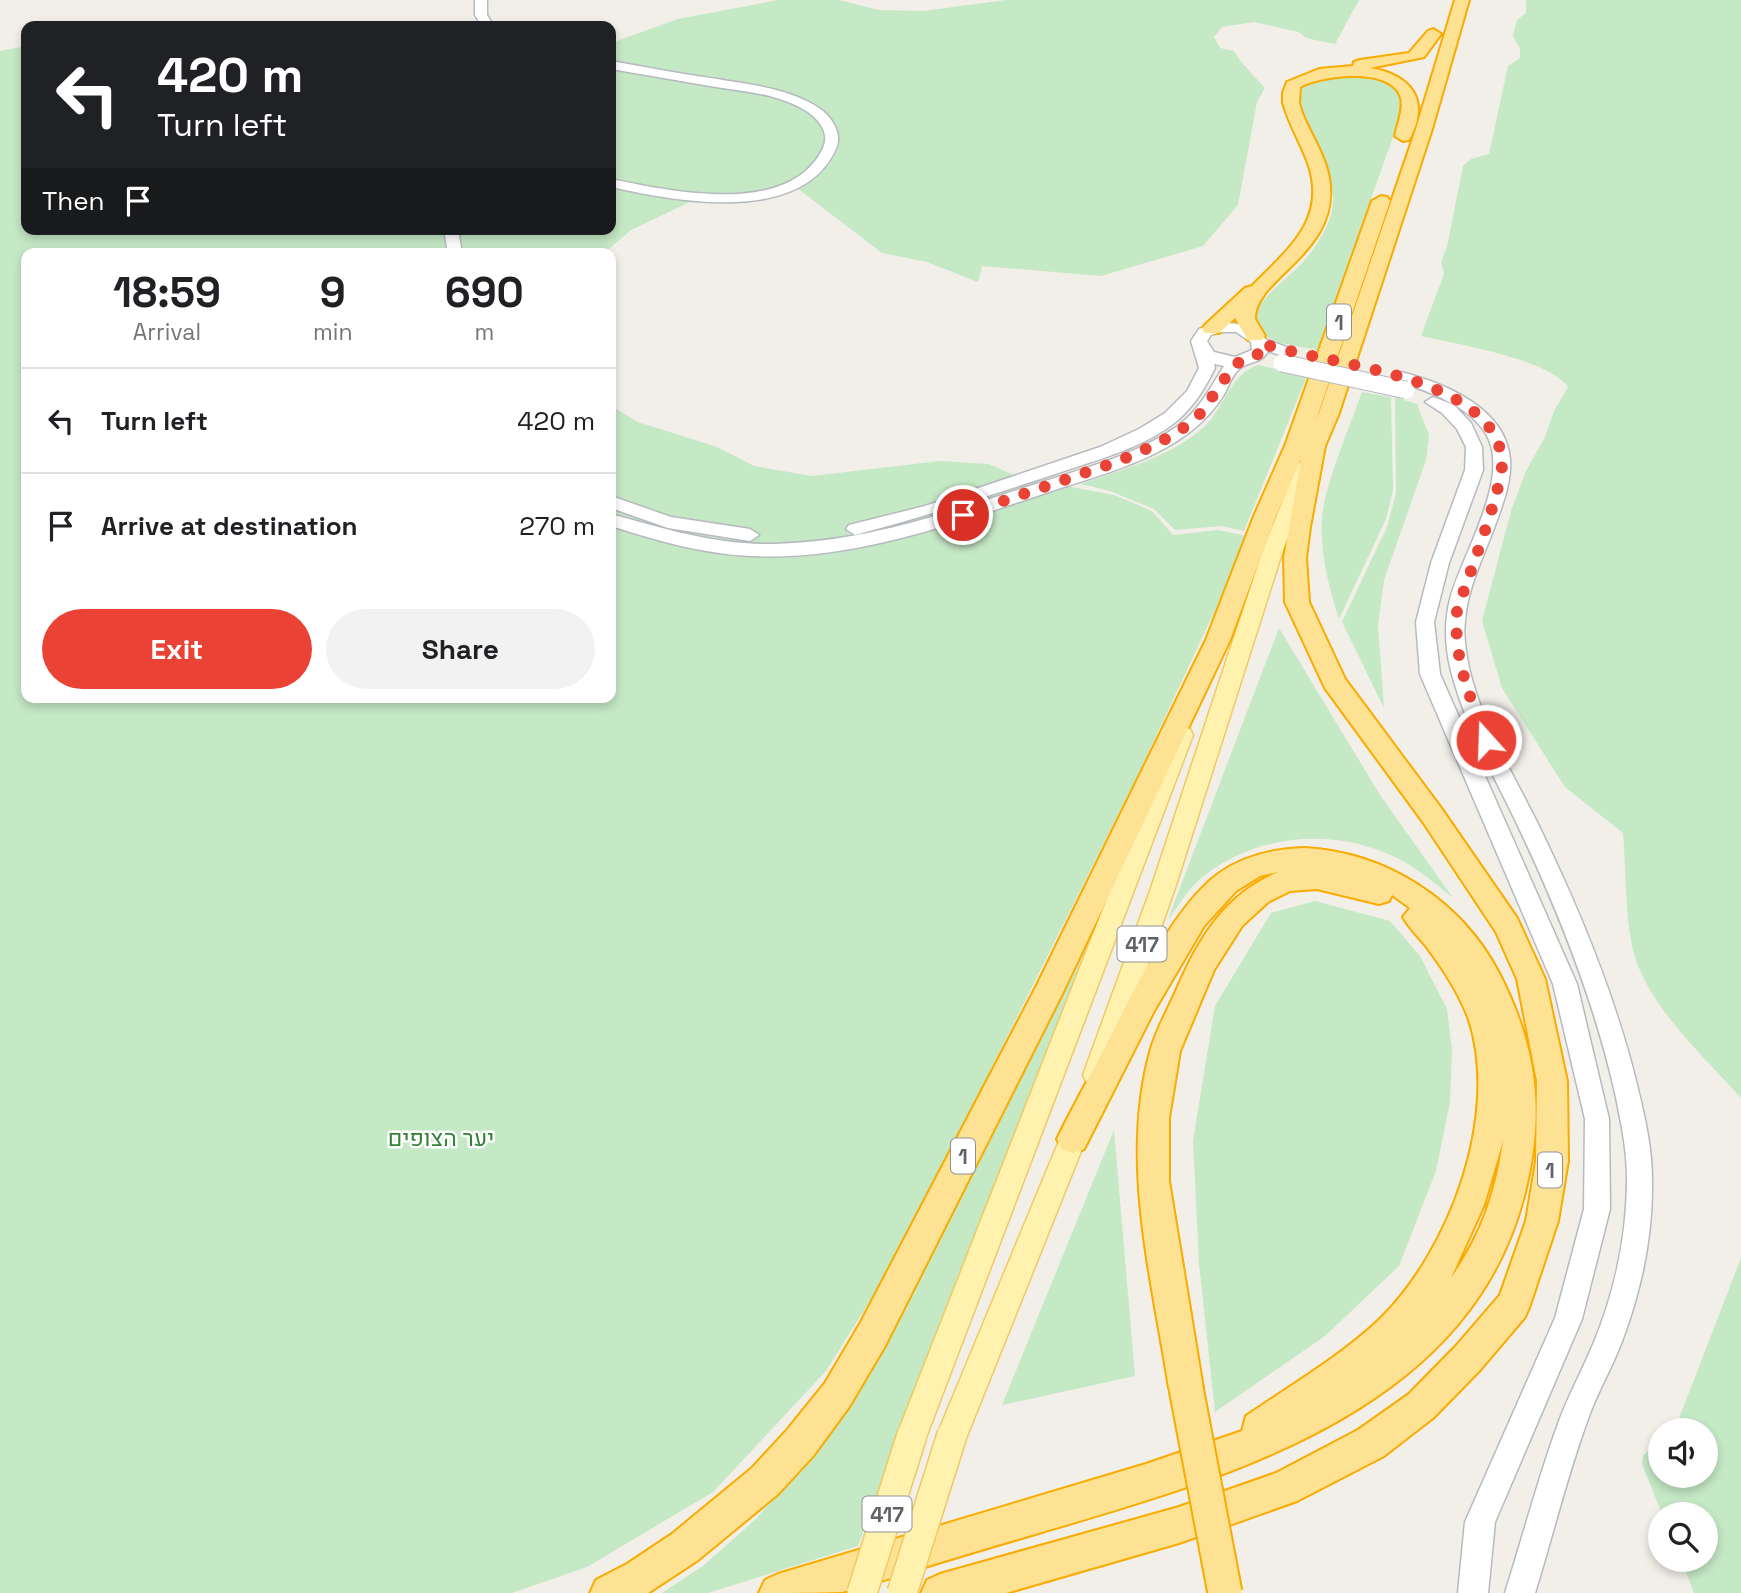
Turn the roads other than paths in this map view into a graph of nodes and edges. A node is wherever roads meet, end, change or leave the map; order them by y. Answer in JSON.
{"nodes":[{"id":1,"x":481,"y":0,"type":"edge"},
{"id":2,"x":1446,"y":0,"type":"edge"},
{"id":3,"x":1462,"y":0,"type":"edge"},
{"id":4,"x":485,"y":21,"type":"edge"},
{"id":5,"x":1433,"y":34,"type":"junction"},
{"id":6,"x":616,"y":66,"type":"edge"},
{"id":7,"x":1403,"y":136,"type":"junction"},
{"id":8,"x":1305,"y":138,"type":"junction"},
{"id":9,"x":616,"y":184,"type":"edge"},
{"id":10,"x":1276,"y":275,"type":"junction"},
{"id":11,"x":1212,"y":329,"type":"junction"},
{"id":12,"x":1258,"y":340,"type":"junction"},
{"id":13,"x":1204,"y":352,"type":"junction"},
{"id":14,"x":1284,"y":357,"type":"junction"},
{"id":15,"x":1249,"y":360,"type":"junction"},
{"id":16,"x":1403,"y":383,"type":"junction"},
{"id":17,"x":1314,"y":446,"type":"junction"},
{"id":18,"x":616,"y":504,"type":"edge"},
{"id":19,"x":616,"y":522,"type":"edge"},
{"id":20,"x":1219,"y":640,"type":"junction"},
{"id":21,"x":1073,"y":1139,"type":"junction"},
{"id":22,"x":1186,"y":1388,"type":"joint"},
{"id":23,"x":1216,"y":1457,"type":"junction"},
{"id":24,"x":609,"y":1593,"type":"edge"},
{"id":25,"x":778,"y":1593,"type":"edge"},
{"id":26,"x":862,"y":1593,"type":"edge"},
{"id":27,"x":902,"y":1593,"type":"edge"},
{"id":28,"x":940,"y":1593,"type":"edge"},
{"id":29,"x":1225,"y":1593,"type":"edge"},
{"id":30,"x":1474,"y":1593,"type":"edge"},
{"id":31,"x":1520,"y":1593,"type":"edge"}],
"edges":[{"from":1,"to":4,"type":"main road"},
{"from":2,"to":5,"type":"highway","number":"1"},
{"from":3,"to":17,"type":"highway","number":"1"},
{"from":5,"to":7,"type":"highway","number":"1"},
{"from":5,"to":8,"type":"highway"},
{"from":6,"to":9,"type":"main road"},
{"from":7,"to":8,"type":"highway"},
{"from":7,"to":20,"type":"highway","number":"1"},
{"from":8,"to":10,"type":"highway"},
{"from":10,"to":11,"type":"highway"},
{"from":10,"to":12,"type":"highway"},
{"from":11,"to":12,"type":"main road"},
{"from":11,"to":13,"type":"main road"},
{"from":12,"to":14,"type":"main road"},
{"from":12,"to":15,"type":"main road"},
{"from":13,"to":15,"type":"main road"},
{"from":13,"to":18,"type":"main road"},
{"from":14,"to":15,"type":"main road"},
{"from":14,"to":16,"type":"main road","bridge":true},
{"from":15,"to":19,"type":"main road"},
{"from":16,"to":30,"type":"main road"},
{"from":16,"to":31,"type":"main road"},
{"from":17,"to":21,"type":"main road","number":"417"},
{"from":17,"to":28,"type":"highway","number":"1"},
{"from":20,"to":24,"type":"highway","number":"1"},
{"from":20,"to":26,"type":"main road","number":"417","bridge":true},
{"from":21,"to":23,"type":"highway"},
{"from":21,"to":27,"type":"main road","number":"417","bridge":true},
{"from":22,"to":23,"type":"highway"},
{"from":22,"to":29,"type":"highway","bridge":true},
{"from":23,"to":25,"type":"highway"}]}
